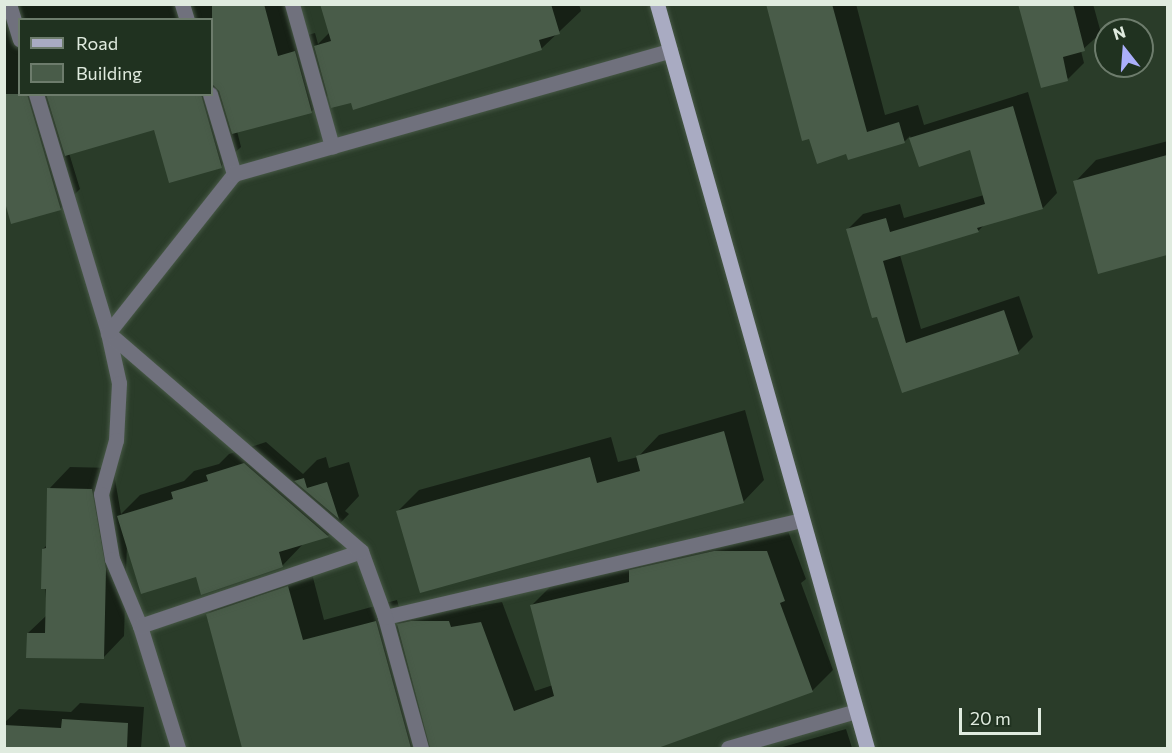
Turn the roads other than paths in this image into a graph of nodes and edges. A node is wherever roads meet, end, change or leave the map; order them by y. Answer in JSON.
{"nodes":[{"id":1,"x":9,"y":4,"type":"edge"},
{"id":2,"x":292,"y":4,"type":"edge"},
{"id":3,"x":657,"y":4,"type":"edge"},
{"id":4,"x":18,"y":33,"type":"edge"},
{"id":5,"x":670,"y":51,"type":"junction"},
{"id":6,"x":37,"y":96,"type":"edge"},
{"id":7,"x":211,"y":96,"type":"edge"},
{"id":8,"x":332,"y":146,"type":"junction"},
{"id":9,"x":234,"y":174,"type":"junction"},
{"id":10,"x":108,"y":333,"type":"junction"},
{"id":11,"x":802,"y":520,"type":"junction"},
{"id":12,"x":362,"y":551,"type":"junction"},
{"id":13,"x":385,"y":617,"type":"junction"},
{"id":14,"x":140,"y":626,"type":"junction"},
{"id":15,"x":856,"y":711,"type":"junction"},
{"id":16,"x":177,"y":748,"type":"edge"},
{"id":17,"x":421,"y":748,"type":"edge"},
{"id":18,"x":728,"y":748,"type":"edge"},
{"id":19,"x":867,"y":748,"type":"edge"}],
"edges":[{"from":1,"to":4,"type":"street"},
{"from":2,"to":8,"type":"street"},
{"from":3,"to":5,"type":"main road"},
{"from":5,"to":8,"type":"street"},
{"from":5,"to":11,"type":"main road"},
{"from":6,"to":10,"type":"street"},
{"from":7,"to":9,"type":"street"},
{"from":8,"to":9,"type":"street"},
{"from":9,"to":10,"type":"street"},
{"from":10,"to":12,"type":"street"},
{"from":10,"to":14,"type":"street"},
{"from":11,"to":13,"type":"street"},
{"from":11,"to":15,"type":"main road"},
{"from":12,"to":13,"type":"street"},
{"from":12,"to":14,"type":"street"},
{"from":13,"to":17,"type":"street"},
{"from":14,"to":16,"type":"street"},
{"from":15,"to":18,"type":"street"},
{"from":15,"to":19,"type":"main road"}]}
